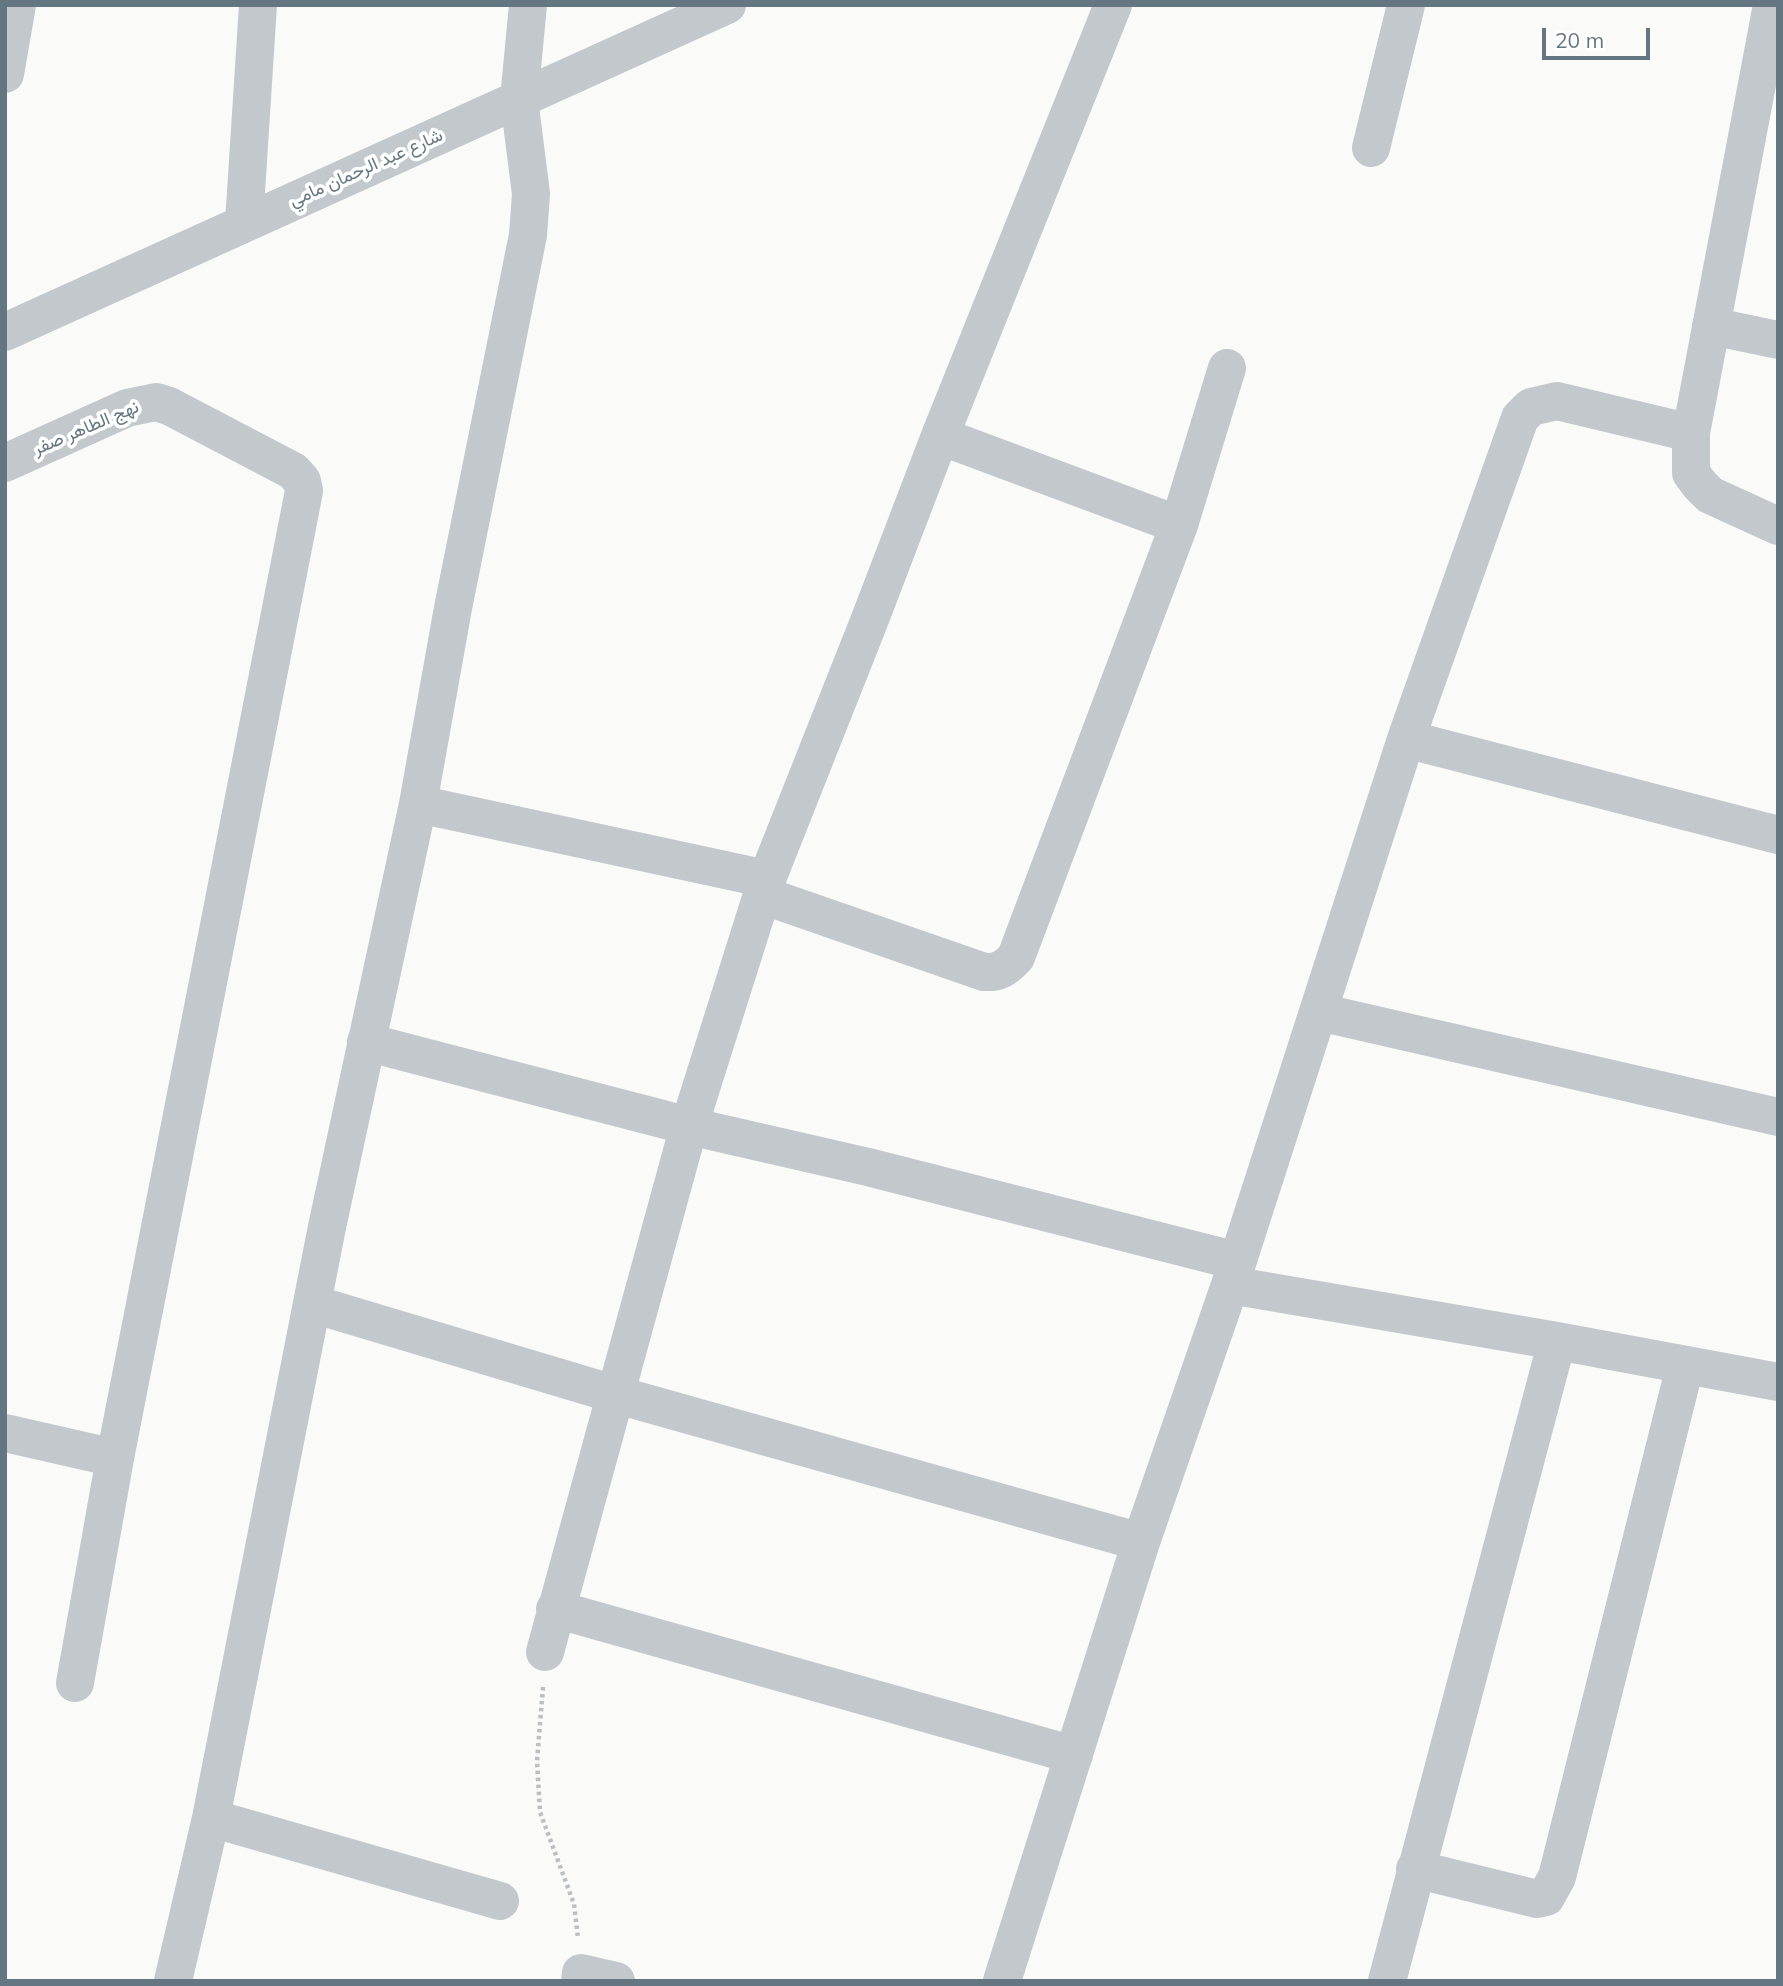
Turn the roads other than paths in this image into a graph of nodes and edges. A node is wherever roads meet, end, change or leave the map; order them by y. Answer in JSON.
{"nodes":[{"id":1,"x":17,"y":5,"type":"edge"},
{"id":2,"x":258,"y":5,"type":"edge"},
{"id":3,"x":528,"y":5,"type":"edge"},
{"id":4,"x":727,"y":5,"type":"edge"},
{"id":5,"x":1113,"y":5,"type":"edge"},
{"id":6,"x":1406,"y":5,"type":"edge"},
{"id":7,"x":1772,"y":5,"type":"edge"},
{"id":8,"x":5,"y":74,"type":"edge"},
{"id":9,"x":519,"y":99,"type":"junction"},
{"id":10,"x":1371,"y":148,"type":"dead end"},
{"id":11,"x":244,"y":223,"type":"junction"},
{"id":12,"x":1711,"y":326,"type":"junction"},
{"id":13,"x":5,"y":332,"type":"edge"},
{"id":14,"x":1778,"y":340,"type":"edge"},
{"id":15,"x":1227,"y":368,"type":"dead end"},
{"id":16,"x":1691,"y":433,"type":"junction"},
{"id":17,"x":940,"y":436,"type":"junction"},
{"id":18,"x":5,"y":463,"type":"edge"},
{"id":19,"x":1179,"y":525,"type":"junction"},
{"id":20,"x":1778,"y":526,"type":"edge"},
{"id":21,"x":1406,"y":738,"type":"junction"},
{"id":22,"x":418,"y":804,"type":"junction"},
{"id":23,"x":1778,"y":835,"type":"edge"},
{"id":24,"x":764,"y":887,"type":"junction"},
{"id":25,"x":1319,"y":1012,"type":"junction"},
{"id":26,"x":366,"y":1042,"type":"junction"},
{"id":27,"x":1778,"y":1117,"type":"edge"},
{"id":28,"x":689,"y":1126,"type":"junction"},
{"id":29,"x":1234,"y":1273,"type":"junction"},
{"id":30,"x":313,"y":1304,"type":"junction"},
{"id":31,"x":1557,"y":1341,"type":"junction"},
{"id":32,"x":1685,"y":1366,"type":"junction"},
{"id":33,"x":1778,"y":1382,"type":"edge"},
{"id":34,"x":614,"y":1394,"type":"junction"},
{"id":35,"x":5,"y":1433,"type":"edge"},
{"id":36,"x":115,"y":1458,"type":"junction"},
{"id":37,"x":1141,"y":1542,"type":"junction"},
{"id":38,"x":555,"y":1609,"type":"junction"},
{"id":39,"x":545,"y":1652,"type":"road end"},
{"id":40,"x":75,"y":1683,"type":"dead end"},
{"id":41,"x":1074,"y":1755,"type":"junction"},
{"id":42,"x":211,"y":1818,"type":"junction"},
{"id":43,"x":1415,"y":1869,"type":"junction"},
{"id":44,"x":500,"y":1901,"type":"dead end"},
{"id":45,"x":173,"y":1981,"type":"edge"},
{"id":46,"x":1002,"y":1981,"type":"edge"},
{"id":47,"x":1387,"y":1981,"type":"edge"}],
"edges":[{"from":1,"to":8,"type":"street"},
{"from":2,"to":11,"type":"street"},
{"from":3,"to":9,"type":"street"},
{"from":4,"to":9,"type":"street","name":"شارع عبد الرحمان مامي"},
{"from":5,"to":17,"type":"street"},
{"from":6,"to":10,"type":"street"},
{"from":7,"to":12,"type":"street"},
{"from":9,"to":11,"type":"street","name":"شارع عبد الرحمان مامي"},
{"from":9,"to":22,"type":"street"},
{"from":11,"to":13,"type":"street","name":"شارع عبد الرحمان مامي"},
{"from":12,"to":14,"type":"street"},
{"from":12,"to":16,"type":"street"},
{"from":15,"to":19,"type":"street"},
{"from":16,"to":20,"type":"street"},
{"from":16,"to":21,"type":"street"},
{"from":17,"to":19,"type":"street"},
{"from":17,"to":24,"type":"street"},
{"from":18,"to":36,"type":"street","name":"نهج الطاهر صفر"},
{"from":19,"to":24,"type":"street"},
{"from":21,"to":23,"type":"street"},
{"from":21,"to":25,"type":"street"},
{"from":22,"to":24,"type":"street"},
{"from":22,"to":26,"type":"street"},
{"from":24,"to":28,"type":"street"},
{"from":25,"to":27,"type":"street"},
{"from":25,"to":29,"type":"street"},
{"from":26,"to":28,"type":"street"},
{"from":26,"to":30,"type":"street"},
{"from":28,"to":29,"type":"street"},
{"from":28,"to":34,"type":"street"},
{"from":29,"to":31,"type":"street"},
{"from":29,"to":37,"type":"street"},
{"from":30,"to":34,"type":"street"},
{"from":30,"to":42,"type":"street"},
{"from":31,"to":32,"type":"street"},
{"from":31,"to":43,"type":"street"},
{"from":32,"to":33,"type":"street"},
{"from":32,"to":43,"type":"street"},
{"from":34,"to":37,"type":"street"},
{"from":34,"to":38,"type":"street"},
{"from":35,"to":36,"type":"street"},
{"from":36,"to":40,"type":"street"},
{"from":37,"to":41,"type":"street"},
{"from":38,"to":39,"type":"street"},
{"from":38,"to":41,"type":"street"},
{"from":41,"to":46,"type":"street"},
{"from":42,"to":44,"type":"street"},
{"from":42,"to":45,"type":"street"},
{"from":43,"to":47,"type":"street"}]}
